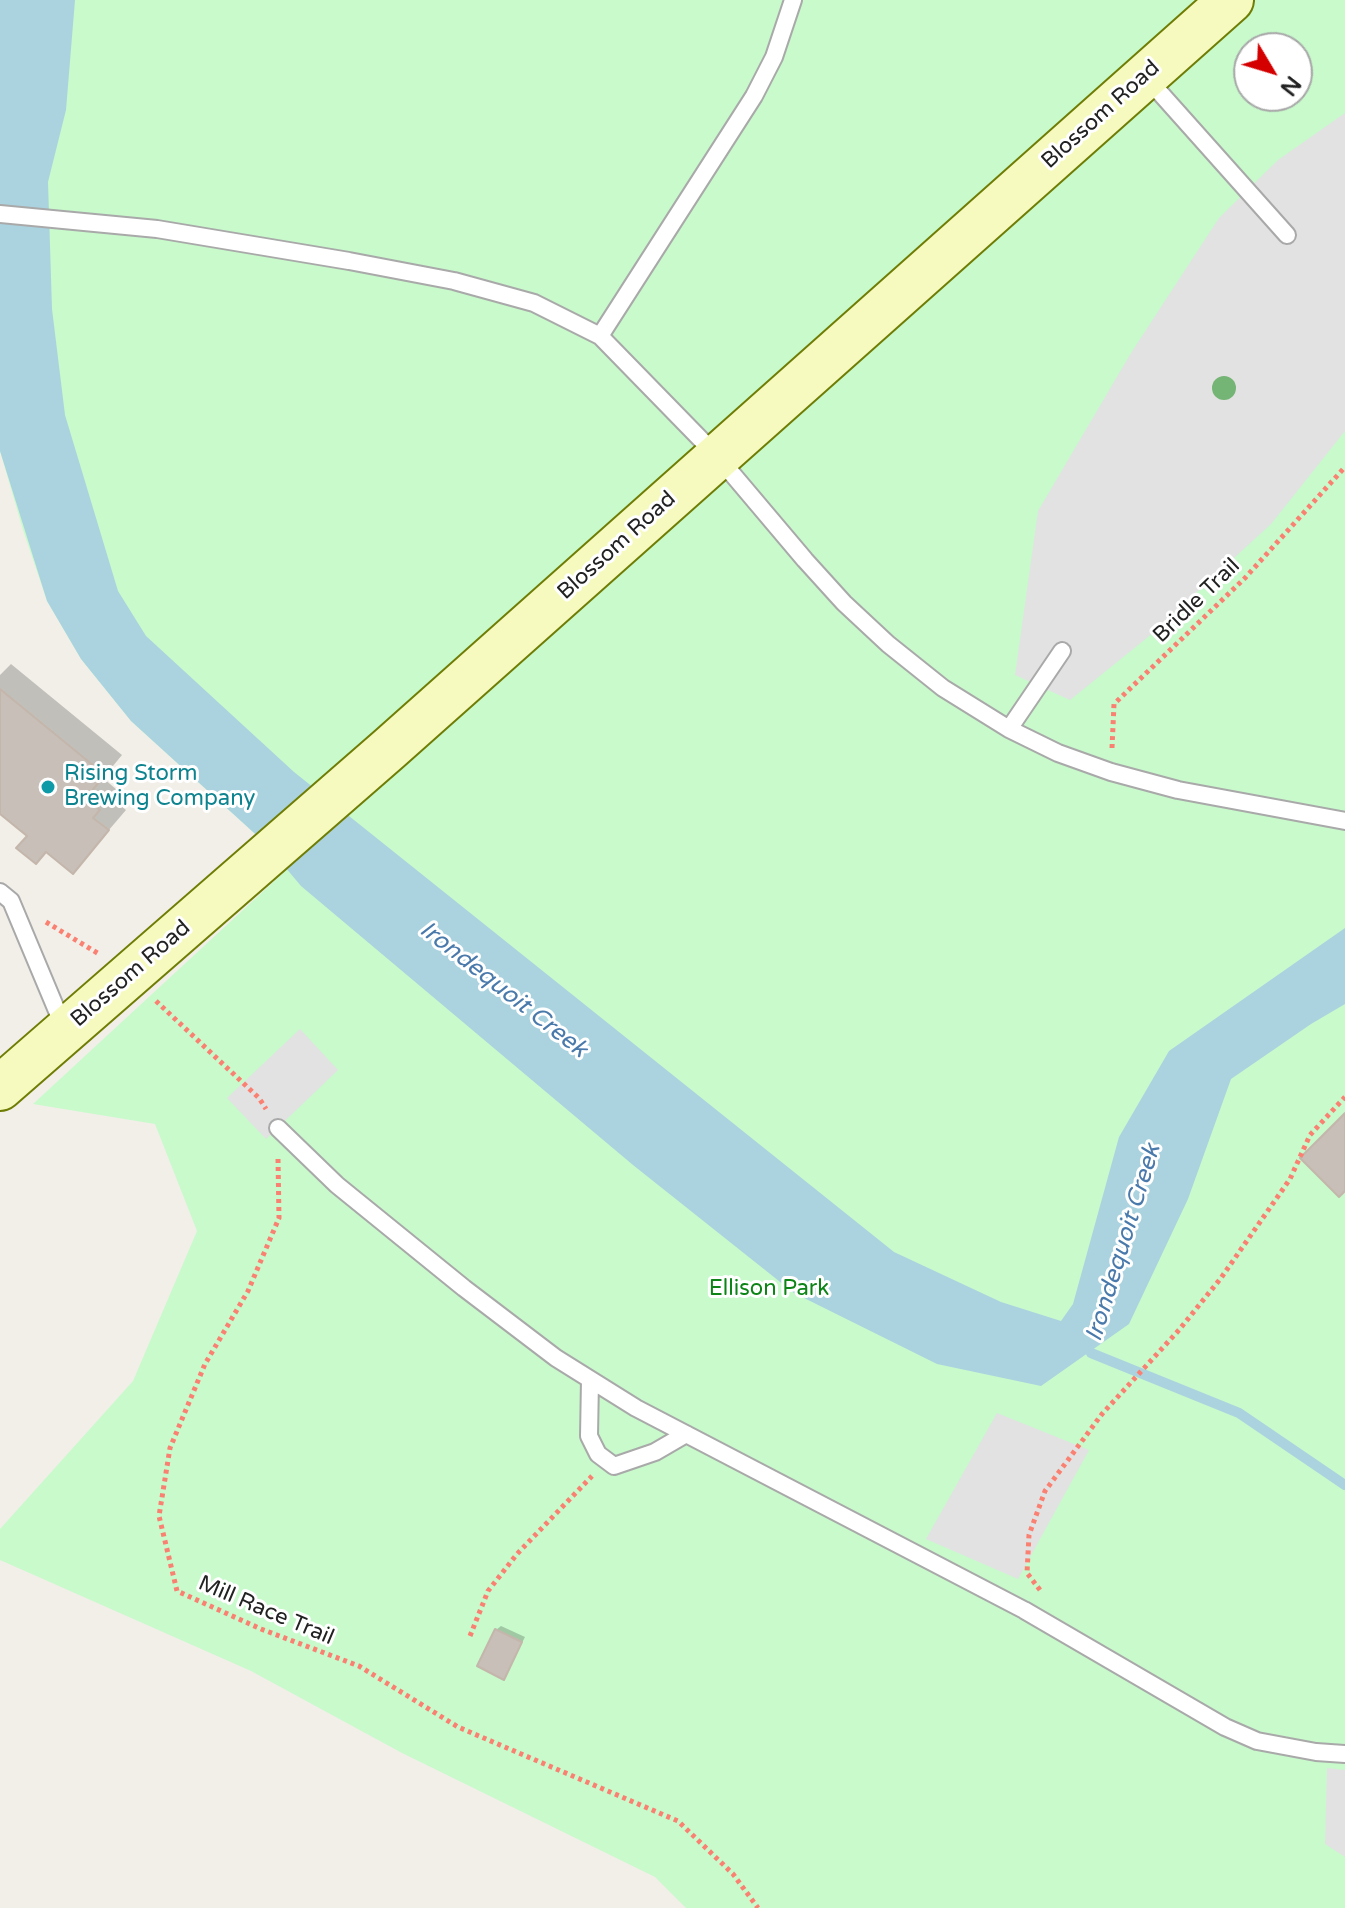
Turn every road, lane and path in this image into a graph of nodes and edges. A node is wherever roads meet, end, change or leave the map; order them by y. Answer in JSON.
{"nodes":[{"id":1,"x":793,"y":0,"type":"edge"},
{"id":2,"x":1231,"y":0,"type":"edge"},
{"id":3,"x":1145,"y":76,"type":"junction"},
{"id":4,"x":0,"y":214,"type":"edge"},
{"id":5,"x":1287,"y":235,"type":"dead end"},
{"id":6,"x":600,"y":336,"type":"junction"},
{"id":7,"x":718,"y":457,"type":"junction"},
{"id":8,"x":1345,"y":467,"type":"edge"},
{"id":9,"x":1062,"y":651,"type":"dead end"},
{"id":10,"x":1009,"y":729,"type":"junction"},
{"id":11,"x":1111,"y":772,"type":"junction"},
{"id":12,"x":1345,"y":821,"type":"edge"},
{"id":13,"x":0,"y":892,"type":"edge"},
{"id":14,"x":66,"y":1031,"type":"junction"},
{"id":15,"x":0,"y":1088,"type":"edge"},
{"id":16,"x":1345,"y":1097,"type":"edge"},
{"id":17,"x":278,"y":1128,"type":"joint"},
{"id":18,"x":590,"y":1380,"type":"junction"},
{"id":19,"x":686,"y":1434,"type":"junction"},
{"id":20,"x":606,"y":1460,"type":"junction"},
{"id":21,"x":1047,"y":1600,"type":"dead end"},
{"id":22,"x":470,"y":1636,"type":"dead end"},
{"id":23,"x":1345,"y":1754,"type":"edge"},
{"id":24,"x":758,"y":1908,"type":"edge"}],
"edges":[{"from":1,"to":6,"type":"lane"},
{"from":2,"to":3,"type":"street","name":"Blossom Road"},
{"from":3,"to":5,"type":"lane"},
{"from":3,"to":7,"type":"street","name":"Blossom Road"},
{"from":4,"to":6,"type":"lane"},
{"from":6,"to":7,"type":"lane"},
{"from":7,"to":10,"type":"lane"},
{"from":7,"to":14,"type":"street","name":"Blossom Road"},
{"from":8,"to":11,"type":"path","name":"Bridle Trail"},
{"from":9,"to":10,"type":"lane"},
{"from":10,"to":11,"type":"lane"},
{"from":11,"to":12,"type":"lane"},
{"from":13,"to":14,"type":"lane"},
{"from":14,"to":15,"type":"street","name":"Blossom Road"},
{"from":16,"to":21,"type":"path"},
{"from":17,"to":18,"type":"lane"},
{"from":17,"to":24,"type":"path","name":"Mill Race Trail"},
{"from":18,"to":19,"type":"lane"},
{"from":18,"to":20,"type":"lane"},
{"from":19,"to":20,"type":"lane"},
{"from":19,"to":23,"type":"lane"},
{"from":20,"to":22,"type":"path"}]}
